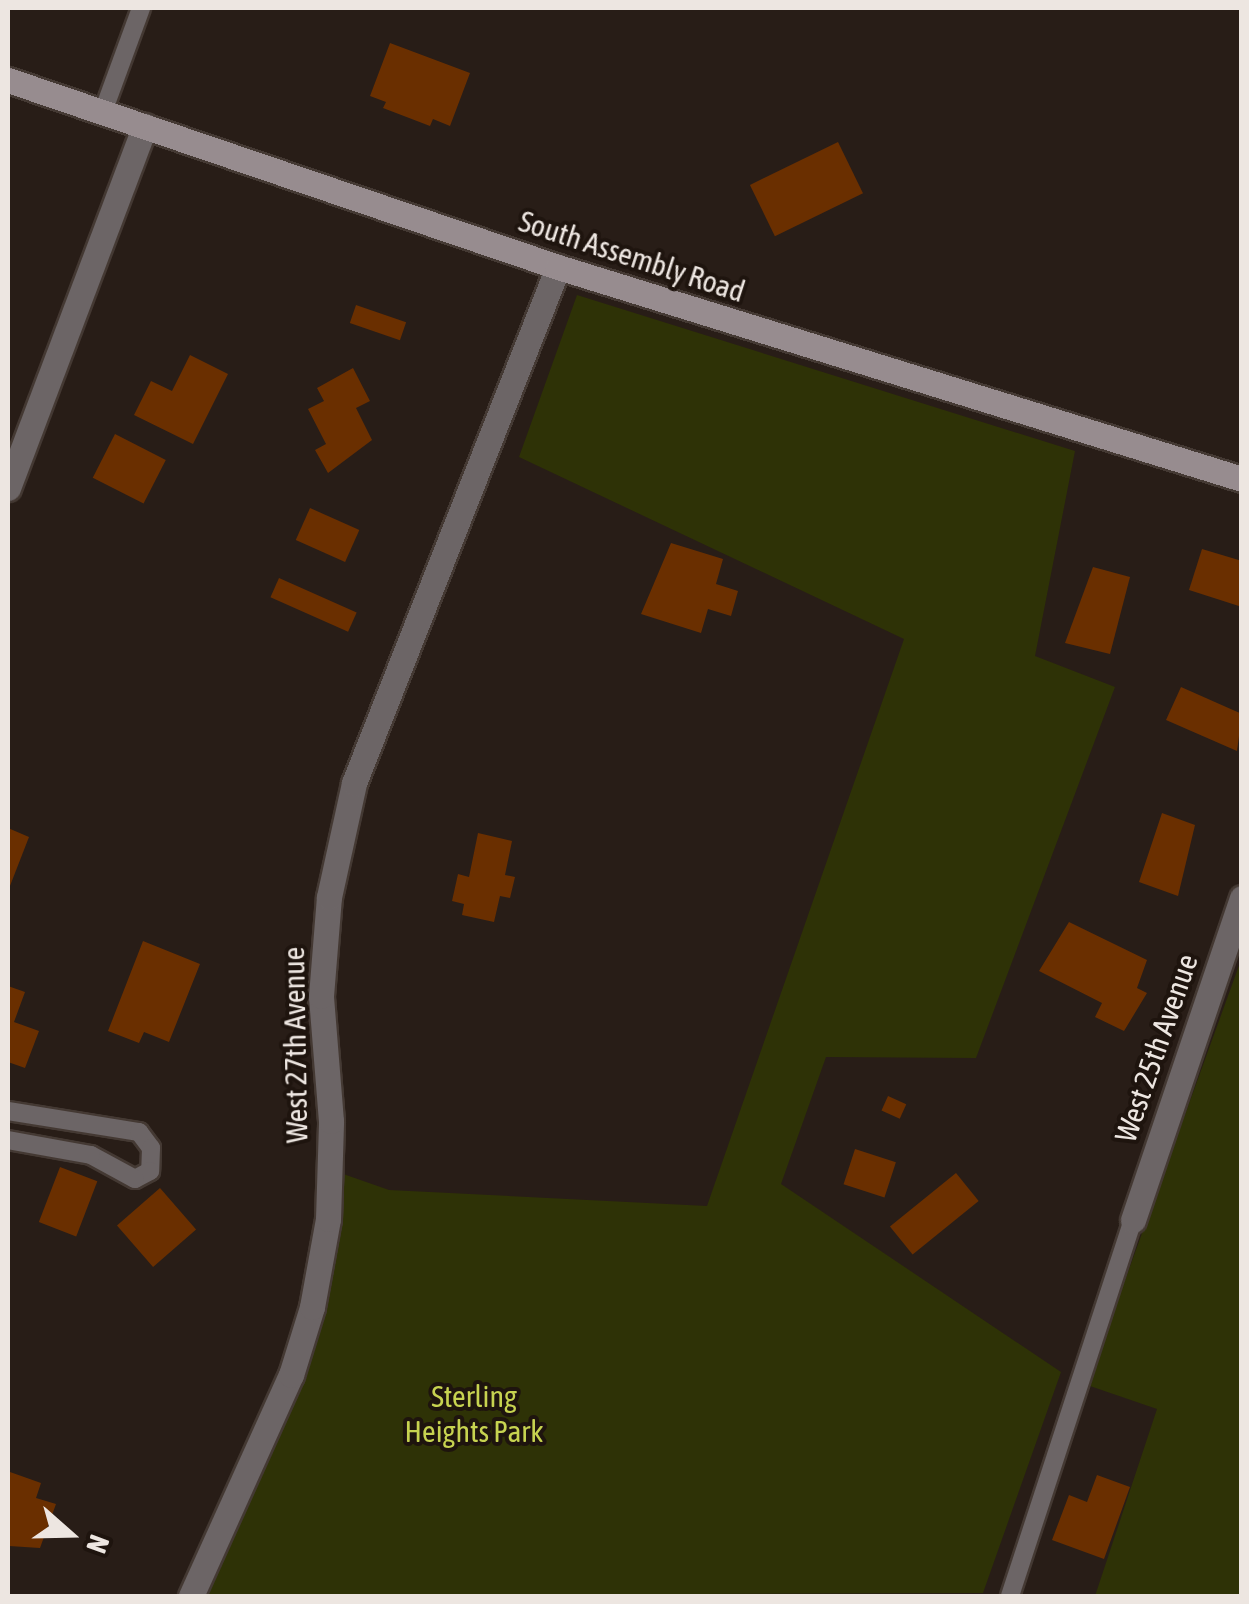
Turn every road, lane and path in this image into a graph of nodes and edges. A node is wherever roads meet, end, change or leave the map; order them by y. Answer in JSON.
{"nodes":[{"id":1,"x":141,"y":8,"type":"edge"},
{"id":2,"x":8,"y":80,"type":"edge"},
{"id":3,"x":104,"y":112,"type":"junction"},
{"id":4,"x":145,"y":126,"type":"junction"},
{"id":5,"x":558,"y":267,"type":"junction"},
{"id":6,"x":1242,"y":479,"type":"edge"},
{"id":7,"x":8,"y":488,"type":"edge"},
{"id":8,"x":1242,"y":898,"type":"edge"},
{"id":9,"x":8,"y":1111,"type":"edge"},
{"id":10,"x":8,"y":1140,"type":"edge"},
{"id":11,"x":1134,"y":1220,"type":"joint"},
{"id":12,"x":191,"y":1596,"type":"edge"},
{"id":13,"x":1010,"y":1596,"type":"edge"}],
"edges":[{"from":1,"to":3,"type":"lane"},
{"from":2,"to":3,"type":"street","name":"South Assembly Road"},
{"from":3,"to":4,"type":"street","name":"South Assembly Road"},
{"from":4,"to":5,"type":"street","name":"South Assembly Road"},
{"from":4,"to":7,"type":"street"},
{"from":5,"to":6,"type":"street","name":"South Assembly Road"},
{"from":5,"to":12,"type":"street","name":"West 27th Avenue"},
{"from":8,"to":11,"type":"street","name":"West 25th Avenue"},
{"from":9,"to":10,"type":"lane"},
{"from":11,"to":13,"type":"lane"}]}
